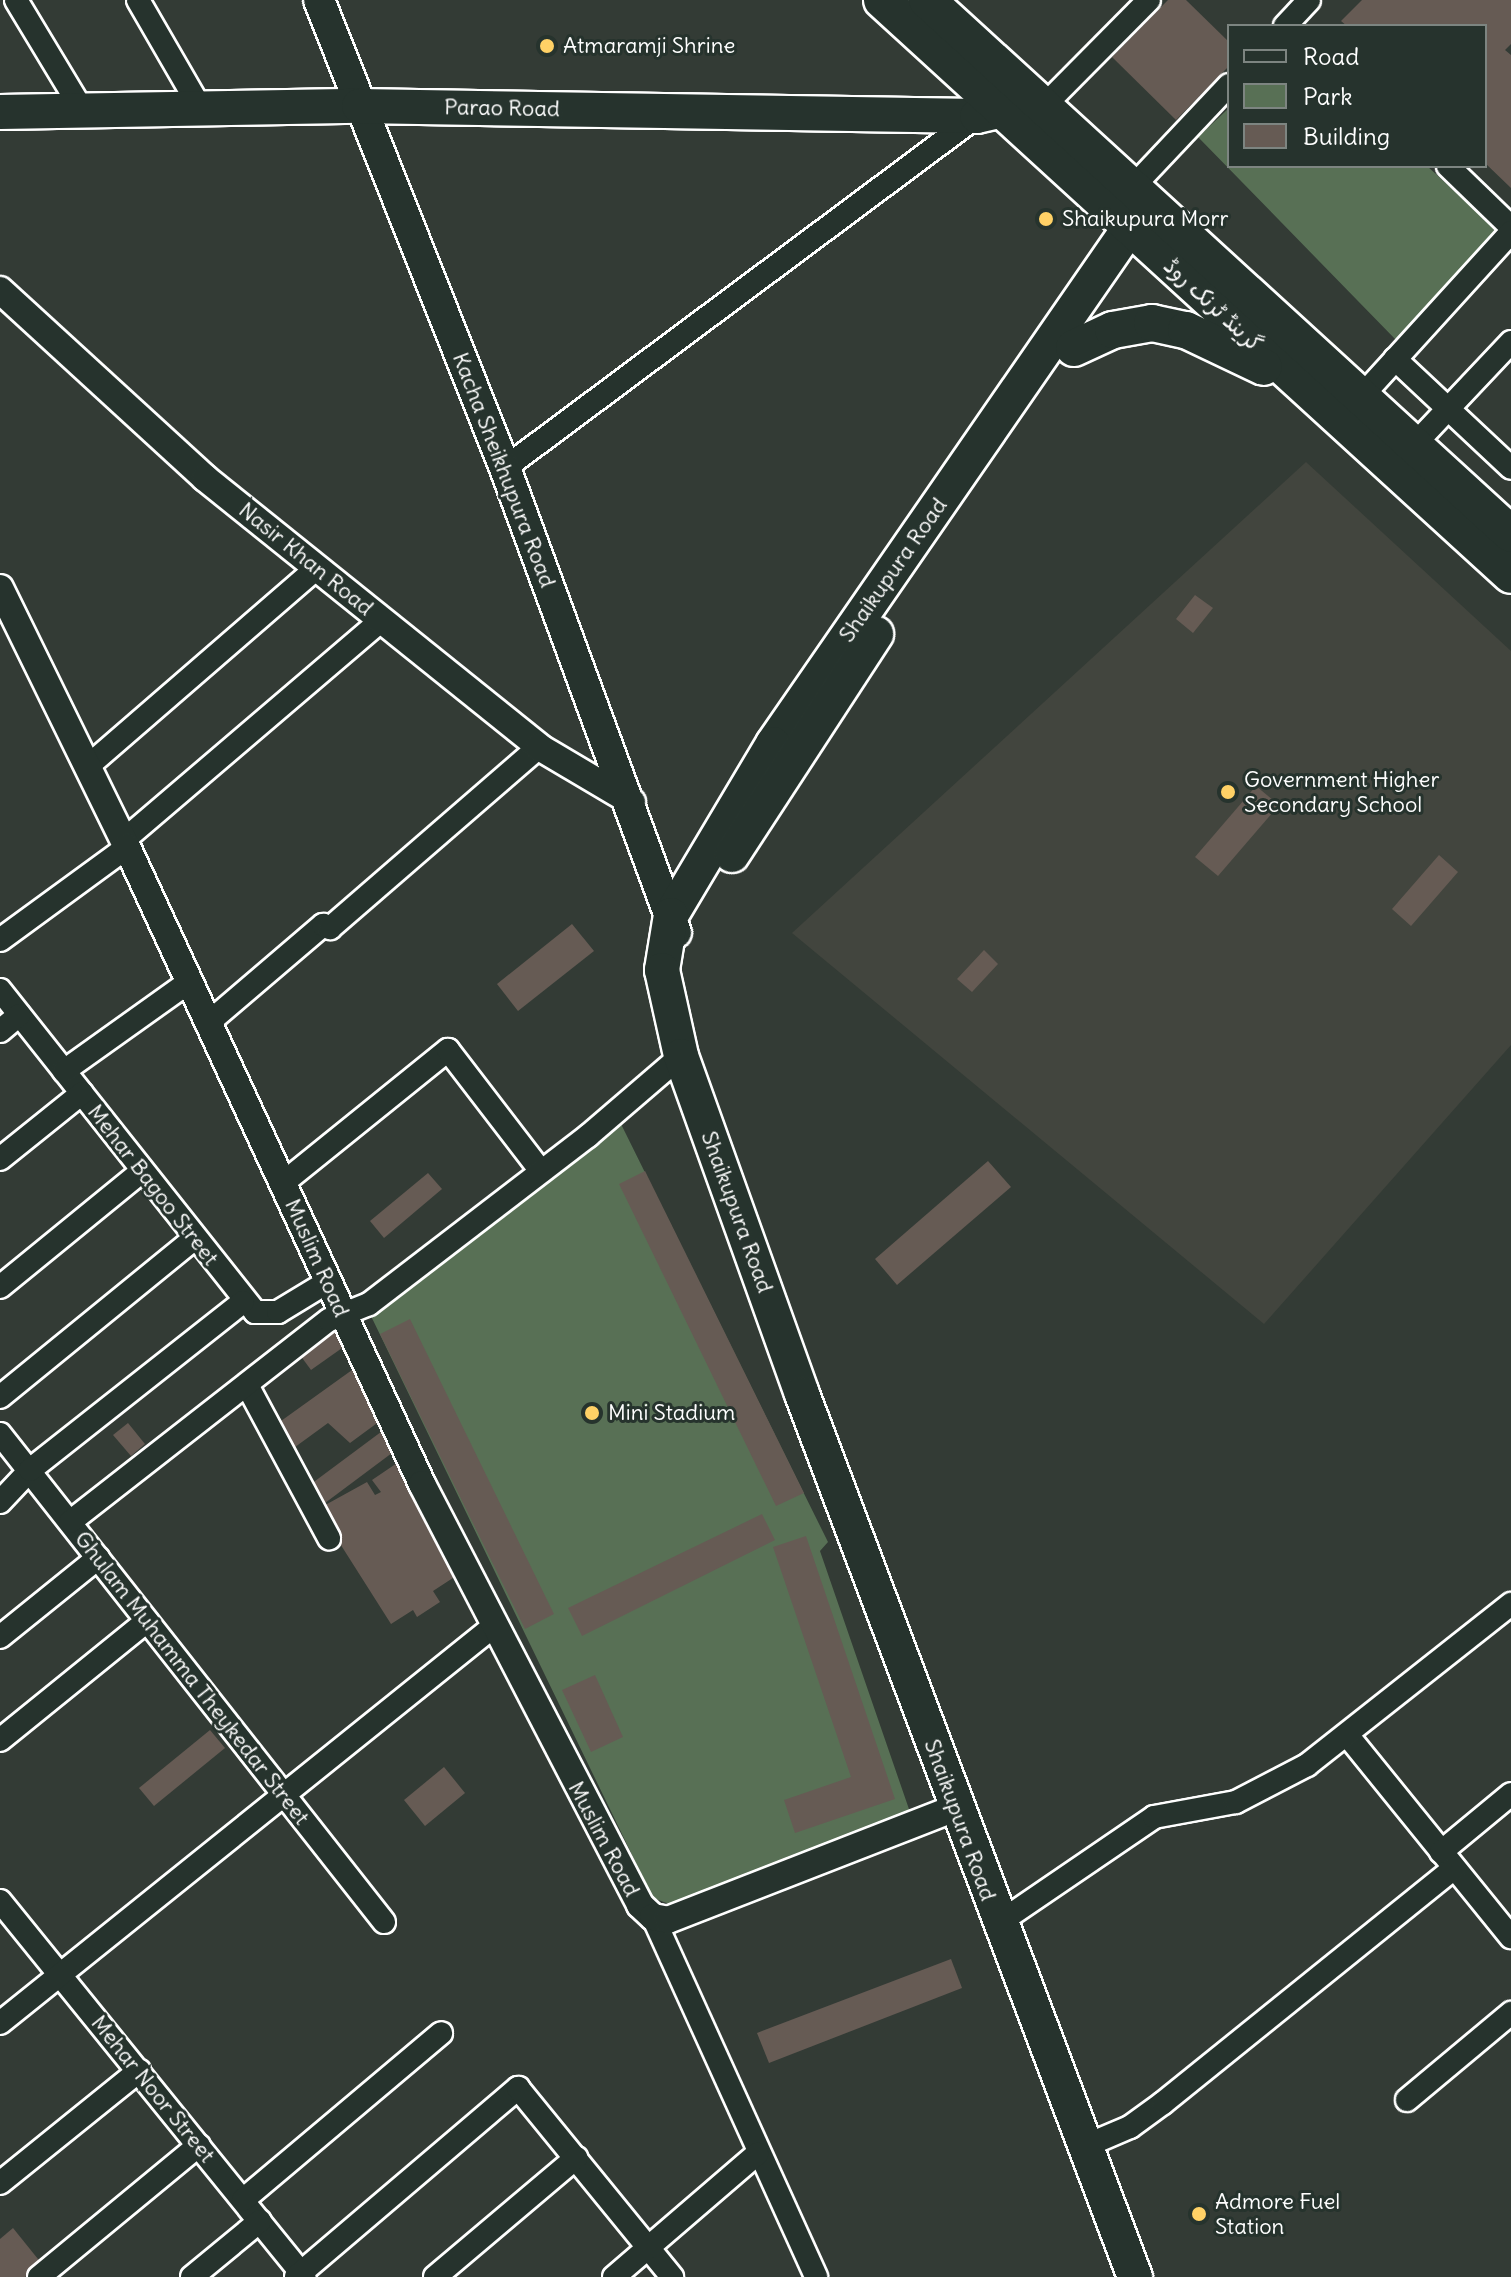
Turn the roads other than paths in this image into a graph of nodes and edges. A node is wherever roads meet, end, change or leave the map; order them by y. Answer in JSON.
{"nodes":[{"id":1,"x":16,"y":0,"type":"edge"},
{"id":2,"x":138,"y":0,"type":"edge"},
{"id":3,"x":319,"y":0,"type":"edge"},
{"id":4,"x":882,"y":0,"type":"edge"},
{"id":5,"x":927,"y":0,"type":"edge"},
{"id":6,"x":1149,"y":0,"type":"edge"},
{"id":7,"x":1309,"y":0,"type":"edge"},
{"id":8,"x":1287,"y":24,"type":"edge"},
{"id":9,"x":1227,"y":87,"type":"edge"},
{"id":10,"x":359,"y":106,"type":"junction"},
{"id":11,"x":1044,"y":106,"type":"junction"},
{"id":12,"x":201,"y":109,"type":"junction"},
{"id":13,"x":83,"y":111,"type":"junction"},
{"id":14,"x":0,"y":112,"type":"edge"},
{"id":15,"x":990,"y":113,"type":"junction"},
{"id":16,"x":1450,"y":168,"type":"edge"},
{"id":17,"x":1130,"y":190,"type":"junction"},
{"id":18,"x":1511,"y":229,"type":"edge"},
{"id":19,"x":1139,"y":236,"type":"junction"},
{"id":20,"x":0,"y":290,"type":"edge"},
{"id":21,"x":1511,"y":342,"type":"edge"},
{"id":22,"x":1074,"y":348,"type":"junction"},
{"id":23,"x":1395,"y":359,"type":"junction"},
{"id":24,"x":1328,"y":390,"type":"junction"},
{"id":25,"x":1449,"y":408,"type":"junction"},
{"id":26,"x":1413,"y":446,"type":"junction"},
{"id":27,"x":505,"y":468,"type":"junction"},
{"id":28,"x":1511,"y":468,"type":"edge"},
{"id":29,"x":1509,"y":529,"type":"edge"},
{"id":30,"x":317,"y":568,"type":"junction"},
{"id":31,"x":1511,"y":575,"type":"edge"},
{"id":32,"x":0,"y":588,"type":"edge"},
{"id":33,"x":382,"y":620,"type":"junction"},
{"id":34,"x":539,"y":747,"type":"junction"},
{"id":35,"x":87,"y":767,"type":"junction"},
{"id":36,"x":632,"y":802,"type":"junction"},
{"id":37,"x":126,"y":843,"type":"junction"},
{"id":38,"x":676,"y":929,"type":"junction"},
{"id":39,"x":0,"y":940,"type":"edge"},
{"id":40,"x":189,"y":982,"type":"junction"},
{"id":41,"x":0,"y":990,"type":"edge"},
{"id":42,"x":19,"y":1015,"type":"junction"},
{"id":43,"x":207,"y":1024,"type":"junction"},
{"id":44,"x":0,"y":1031,"type":"edge"},
{"id":45,"x":681,"y":1056,"type":"junction"},
{"id":46,"x":64,"y":1071,"type":"junction"},
{"id":47,"x":82,"y":1093,"type":"junction"},
{"id":48,"x":0,"y":1159,"type":"edge"},
{"id":49,"x":142,"y":1171,"type":"junction"},
{"id":50,"x":541,"y":1171,"type":"junction"},
{"id":51,"x":283,"y":1183,"type":"junction"},
{"id":52,"x":194,"y":1239,"type":"junction"},
{"id":53,"x":329,"y":1281,"type":"junction"},
{"id":54,"x":0,"y":1287,"type":"edge"},
{"id":55,"x":243,"y":1302,"type":"junction"},
{"id":56,"x":342,"y":1313,"type":"junction"},
{"id":57,"x":247,"y":1385,"type":"junction"},
{"id":58,"x":0,"y":1397,"type":"edge"},
{"id":59,"x":0,"y":1434,"type":"edge"},
{"id":60,"x":30,"y":1470,"type":"junction"},
{"id":61,"x":0,"y":1502,"type":"edge"},
{"id":62,"x":70,"y":1522,"type":"junction"},
{"id":63,"x":329,"y":1538,"type":"dead end"},
{"id":64,"x":98,"y":1558,"type":"junction"},
{"id":65,"x":1511,"y":1604,"type":"edge"},
{"id":66,"x":147,"y":1621,"type":"junction"},
{"id":67,"x":494,"y":1626,"type":"junction"},
{"id":68,"x":0,"y":1637,"type":"edge"},
{"id":69,"x":1348,"y":1736,"type":"junction"},
{"id":70,"x":0,"y":1740,"type":"edge"},
{"id":71,"x":282,"y":1794,"type":"junction"},
{"id":72,"x":1511,"y":1794,"type":"edge"},
{"id":73,"x":955,"y":1808,"type":"junction"},
{"id":74,"x":1447,"y":1860,"type":"junction"},
{"id":75,"x":0,"y":1902,"type":"edge"},
{"id":76,"x":1012,"y":1914,"type":"junction"},
{"id":77,"x":653,"y":1917,"type":"junction"},
{"id":78,"x":384,"y":1922,"type":"dead end"},
{"id":79,"x":1511,"y":1937,"type":"edge"},
{"id":80,"x":59,"y":1974,"type":"junction"},
{"id":81,"x":1511,"y":2013,"type":"edge"},
{"id":82,"x":0,"y":2023,"type":"edge"},
{"id":83,"x":441,"y":2033,"type":"dead end"},
{"id":84,"x":139,"y":2071,"type":"junction"},
{"id":85,"x":1407,"y":2100,"type":"dead end"},
{"id":86,"x":1097,"y":2141,"type":"junction"},
{"id":87,"x":199,"y":2145,"type":"junction"},
{"id":88,"x":757,"y":2154,"type":"junction"},
{"id":89,"x":576,"y":2158,"type":"junction"},
{"id":90,"x":0,"y":2183,"type":"edge"},
{"id":91,"x":243,"y":2200,"type":"junction"},
{"id":92,"x":260,"y":2221,"type":"junction"},
{"id":93,"x":649,"y":2248,"type":"junction"},
{"id":94,"x":301,"y":2275,"type":"edge"},
{"id":95,"x":39,"y":2277,"type":"edge"},
{"id":96,"x":192,"y":2277,"type":"edge"},
{"id":97,"x":435,"y":2277,"type":"edge"},
{"id":98,"x":614,"y":2277,"type":"edge"},
{"id":99,"x":672,"y":2277,"type":"edge"},
{"id":100,"x":816,"y":2277,"type":"edge"},
{"id":101,"x":1135,"y":2277,"type":"edge"},
{"id":102,"x":1152,"y":2277,"type":"edge"}],
"edges":[{"from":1,"to":13,"type":"street"},
{"from":2,"to":12,"type":"street"},
{"from":3,"to":10,"type":"main road","name":"Kacha Sheikhupura Road"},
{"from":4,"to":15,"type":"highway","name":"گرینڈ ٹرنک روڈ"},
{"from":5,"to":11,"type":"highway","name":"گرینڈ ٹرنک روڈ"},
{"from":6,"to":11,"type":"street"},
{"from":7,"to":8,"type":"street"},
{"from":9,"to":17,"type":"street"},
{"from":10,"to":12,"type":"main road","name":"Parao Road"},
{"from":10,"to":15,"type":"main road","name":"Parao Road"},
{"from":10,"to":27,"type":"main road","name":"Kacha Sheikhupura Road"},
{"from":11,"to":17,"type":"highway","name":"گرینڈ ٹرنک روڈ"},
{"from":12,"to":13,"type":"main road","name":"Parao Road"},
{"from":13,"to":14,"type":"main road","name":"Parao Road"},
{"from":15,"to":19,"type":"highway","name":"گرینڈ ٹرنک روڈ"},
{"from":15,"to":27,"type":"street"},
{"from":16,"to":18,"type":"street"},
{"from":17,"to":24,"type":"highway","name":"گرینڈ ٹرنک روڈ"},
{"from":18,"to":23,"type":"street"},
{"from":19,"to":22,"type":"main road","name":"Shaikupura Road"},
{"from":19,"to":24,"type":"highway","name":"گرینڈ ٹرنک روڈ"},
{"from":19,"to":38,"type":"main road","name":"Shaikupura Road"},
{"from":20,"to":30,"type":"street","name":"Nasir Khan Road"},
{"from":21,"to":25,"type":"street"},
{"from":22,"to":24,"type":"highway"},
{"from":22,"to":38,"type":"main road","name":"Shaikupura Road"},
{"from":23,"to":24,"type":"street"},
{"from":23,"to":25,"type":"street"},
{"from":24,"to":26,"type":"highway","name":"گرینڈ ٹرنک روڈ"},
{"from":24,"to":31,"type":"highway","name":"گرینڈ ٹرنک روڈ"},
{"from":25,"to":26,"type":"street"},
{"from":25,"to":28,"type":"street"},
{"from":26,"to":29,"type":"highway","name":"گرینڈ ٹرنک روڈ"},
{"from":27,"to":36,"type":"main road","name":"Kacha Sheikhupura Road"},
{"from":30,"to":33,"type":"street","name":"Nasir Khan Road"},
{"from":30,"to":35,"type":"street"},
{"from":32,"to":35,"type":"street","name":"Muslim Road"},
{"from":33,"to":34,"type":"street","name":"Nasir Khan Road"},
{"from":33,"to":37,"type":"street"},
{"from":34,"to":36,"type":"street","name":"Nasir Khan Road"},
{"from":34,"to":43,"type":"street"},
{"from":35,"to":37,"type":"street","name":"Muslim Road"},
{"from":36,"to":38,"type":"main road","name":"Kacha Sheikhupura Road"},
{"from":37,"to":39,"type":"street"},
{"from":37,"to":40,"type":"street","name":"Muslim Road"},
{"from":38,"to":45,"type":"main road","name":"Shaikupura Road"},
{"from":38,"to":76,"type":"main road","name":"Shaikupura Road"},
{"from":40,"to":43,"type":"street","name":"Muslim Road"},
{"from":40,"to":46,"type":"street"},
{"from":41,"to":42,"type":"street","name":"Mehar Bagoo Street"},
{"from":42,"to":44,"type":"street"},
{"from":42,"to":46,"type":"street","name":"Mehar Bagoo Street"},
{"from":43,"to":51,"type":"street","name":"Muslim Road"},
{"from":45,"to":50,"type":"street"},
{"from":45,"to":73,"type":"main road","name":"Shaikupura Road"},
{"from":46,"to":47,"type":"street","name":"Mehar Bagoo Street"},
{"from":47,"to":48,"type":"street"},
{"from":47,"to":49,"type":"street","name":"Mehar Bagoo Street"},
{"from":49,"to":52,"type":"street","name":"Mehar Bagoo Street"},
{"from":49,"to":54,"type":"street"},
{"from":50,"to":51,"type":"street"},
{"from":50,"to":56,"type":"street"},
{"from":51,"to":53,"type":"street","name":"Muslim Road"},
{"from":52,"to":55,"type":"street","name":"Mehar Bagoo Street"},
{"from":52,"to":58,"type":"street"},
{"from":53,"to":55,"type":"street"},
{"from":53,"to":56,"type":"street","name":"Muslim Road"},
{"from":55,"to":60,"type":"street"},
{"from":56,"to":57,"type":"street"},
{"from":56,"to":67,"type":"street","name":"Muslim Road"},
{"from":57,"to":62,"type":"street"},
{"from":57,"to":63,"type":"street"},
{"from":59,"to":60,"type":"street","name":"Ghulam Muhamma Theykedar Street"},
{"from":60,"to":61,"type":"street"},
{"from":60,"to":62,"type":"street","name":"Ghulam Muhamma Theykedar Street"},
{"from":62,"to":64,"type":"street","name":"Ghulam Muhamma Theykedar Street"},
{"from":64,"to":66,"type":"street","name":"Ghulam Muhamma Theykedar Street"},
{"from":64,"to":68,"type":"street"},
{"from":65,"to":69,"type":"street"},
{"from":66,"to":70,"type":"street"},
{"from":66,"to":71,"type":"street","name":"Ghulam Muhamma Theykedar Street"},
{"from":67,"to":71,"type":"street"},
{"from":67,"to":77,"type":"street","name":"Muslim Road"},
{"from":69,"to":74,"type":"street"},
{"from":69,"to":76,"type":"street"},
{"from":71,"to":78,"type":"street","name":"Ghulam Muhamma Theykedar Street"},
{"from":71,"to":80,"type":"street"},
{"from":72,"to":74,"type":"street"},
{"from":73,"to":77,"type":"street","name":"Muslim Road"},
{"from":73,"to":101,"type":"main road","name":"Shaikupura Road"},
{"from":74,"to":79,"type":"street"},
{"from":74,"to":86,"type":"street"},
{"from":75,"to":80,"type":"street","name":"Mehar Noor Street"},
{"from":76,"to":86,"type":"main road","name":"Shaikupura Road"},
{"from":77,"to":88,"type":"street","name":"Muslim Road"},
{"from":80,"to":82,"type":"street"},
{"from":80,"to":84,"type":"street","name":"Mehar Noor Street"},
{"from":81,"to":85,"type":"street"},
{"from":83,"to":91,"type":"street"},
{"from":84,"to":87,"type":"street","name":"Mehar Noor Street"},
{"from":84,"to":90,"type":"street"},
{"from":86,"to":102,"type":"main road","name":"Shaikupura Road"},
{"from":87,"to":91,"type":"street","name":"Mehar Noor Street"},
{"from":87,"to":95,"type":"street"},
{"from":88,"to":93,"type":"street"},
{"from":88,"to":100,"type":"street","name":"Muslim Road"},
{"from":89,"to":93,"type":"street"},
{"from":89,"to":94,"type":"street"},
{"from":89,"to":97,"type":"street"},
{"from":91,"to":92,"type":"street","name":"Mehar Noor Street"},
{"from":92,"to":94,"type":"street","name":"Mehar Noor Street"},
{"from":92,"to":96,"type":"street"},
{"from":93,"to":98,"type":"street"},
{"from":93,"to":99,"type":"street"}]}
